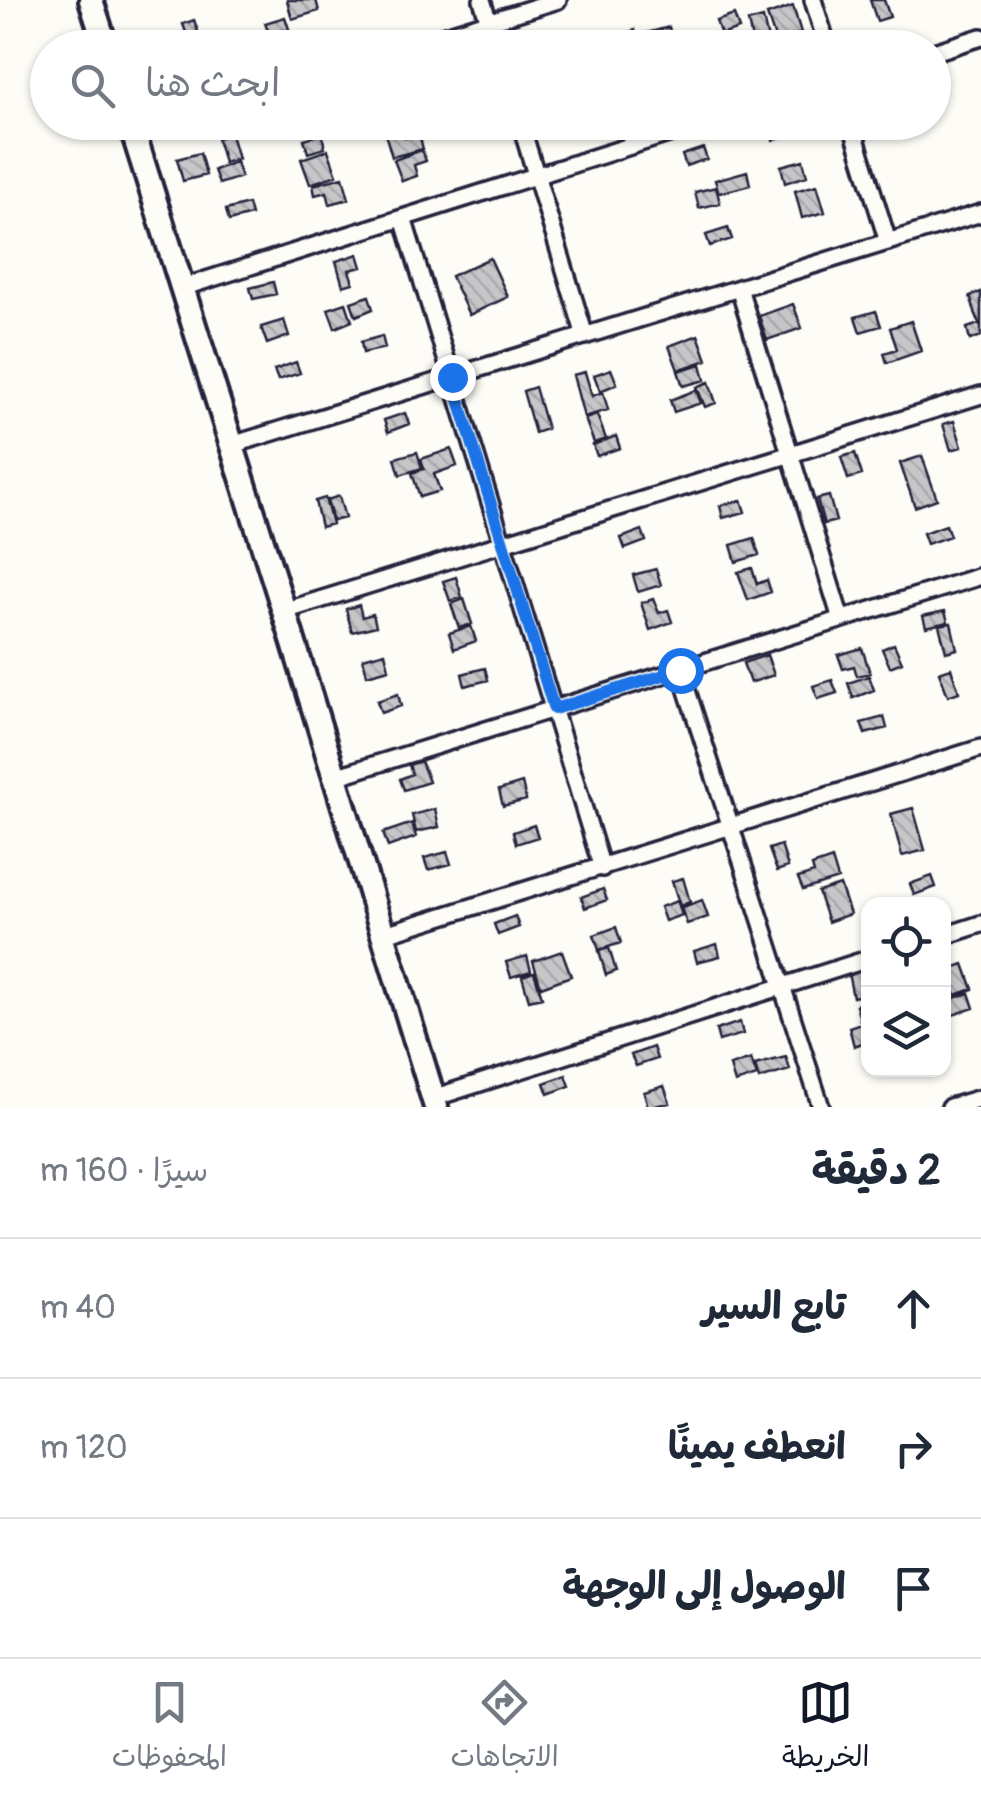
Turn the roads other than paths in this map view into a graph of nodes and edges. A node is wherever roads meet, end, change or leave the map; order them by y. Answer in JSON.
{"nodes":[{"id":1,"x":92,"y":0,"type":"edge"},
{"id":2,"x":482,"y":0,"type":"edge"},
{"id":3,"x":558,"y":0,"type":"edge"},
{"id":4,"x":813,"y":0,"type":"edge"},
{"id":5,"x":488,"y":22,"type":"junction"},
{"id":6,"x":101,"y":30,"type":"edge"},
{"id":7,"x":462,"y":30,"type":"edge"},
{"id":8,"x":490,"y":30,"type":"edge"},
{"id":9,"x":822,"y":30,"type":"edge"},
{"id":10,"x":978,"y":38,"type":"edge"},
{"id":11,"x":951,"y":47,"type":"edge"},
{"id":12,"x":981,"y":56,"type":"edge"},
{"id":13,"x":135,"y":140,"type":"edge"},
{"id":14,"x":525,"y":140,"type":"edge"},
{"id":15,"x":648,"y":140,"type":"edge"},
{"id":16,"x":857,"y":140,"type":"edge"},
{"id":17,"x":536,"y":175,"type":"junction"},
{"id":18,"x":981,"y":213,"type":"edge"},
{"id":19,"x":403,"y":218,"type":"junction"},
{"id":20,"x":888,"y":242,"type":"junction"},
{"id":21,"x":181,"y":288,"type":"junction"},
{"id":22,"x":739,"y":288,"type":"junction"},
{"id":23,"x":585,"y":336,"type":"junction"},
{"id":24,"x":452,"y":377,"type":"junction"},
{"id":25,"x":981,"y":395,"type":"edge"},
{"id":26,"x":232,"y":445,"type":"junction"},
{"id":27,"x":790,"y":454,"type":"junction"},
{"id":28,"x":502,"y":542,"type":"junction"},
{"id":29,"x":981,"y":576,"type":"edge"},
{"id":30,"x":284,"y":610,"type":"junction"},
{"id":31,"x":841,"y":620,"type":"junction"},
{"id":32,"x":680,"y":670,"type":"junction"},
{"id":33,"x":554,"y":709,"type":"junction"},
{"id":34,"x":981,"y":748,"type":"edge"},
{"id":35,"x":335,"y":778,"type":"junction"},
{"id":36,"x":730,"y":826,"type":"junction"},
{"id":37,"x":602,"y":868,"type":"junction"},
{"id":38,"x":981,"y":924,"type":"edge"},
{"id":39,"x":382,"y":934,"type":"junction"},
{"id":40,"x":951,"y":934,"type":"edge"},
{"id":41,"x":861,"y":961,"type":"edge"},
{"id":42,"x":782,"y":986,"type":"junction"},
{"id":43,"x":981,"y":1098,"type":"edge"},
{"id":44,"x":434,"y":1102,"type":"edge"},
{"id":45,"x":820,"y":1107,"type":"edge"},
{"id":46,"x":950,"y":1107,"type":"edge"}],
"edges":[{"from":1,"to":6,"type":"street"},
{"from":2,"to":5,"type":"street"},
{"from":3,"to":5,"type":"street"},
{"from":4,"to":9,"type":"street"},
{"from":5,"to":7,"type":"street"},
{"from":5,"to":8,"type":"street"},
{"from":10,"to":11,"type":"street"},
{"from":10,"to":12,"type":"street"},
{"from":13,"to":21,"type":"street"},
{"from":14,"to":17,"type":"street"},
{"from":15,"to":17,"type":"street"},
{"from":16,"to":20,"type":"street"},
{"from":17,"to":19,"type":"street"},
{"from":17,"to":23,"type":"street"},
{"from":18,"to":20,"type":"street"},
{"from":19,"to":21,"type":"street"},
{"from":19,"to":24,"type":"street"},
{"from":20,"to":22,"type":"street"},
{"from":21,"to":26,"type":"street"},
{"from":22,"to":23,"type":"street"},
{"from":22,"to":27,"type":"street"},
{"from":23,"to":24,"type":"street"},
{"from":24,"to":26,"type":"street"},
{"from":24,"to":28,"type":"street"},
{"from":25,"to":27,"type":"street"},
{"from":26,"to":30,"type":"street"},
{"from":27,"to":28,"type":"street"},
{"from":27,"to":31,"type":"street"},
{"from":28,"to":30,"type":"street"},
{"from":28,"to":33,"type":"street"},
{"from":29,"to":31,"type":"street"},
{"from":30,"to":35,"type":"street"},
{"from":31,"to":32,"type":"street"},
{"from":32,"to":33,"type":"street"},
{"from":32,"to":36,"type":"street"},
{"from":33,"to":35,"type":"street"},
{"from":33,"to":37,"type":"street"},
{"from":34,"to":36,"type":"street"},
{"from":35,"to":39,"type":"street"},
{"from":36,"to":37,"type":"street"},
{"from":36,"to":42,"type":"street"},
{"from":37,"to":39,"type":"street"},
{"from":38,"to":40,"type":"street"},
{"from":39,"to":44,"type":"street"},
{"from":41,"to":42,"type":"street"},
{"from":42,"to":44,"type":"street"},
{"from":42,"to":45,"type":"street"},
{"from":43,"to":46,"type":"street"}]}
